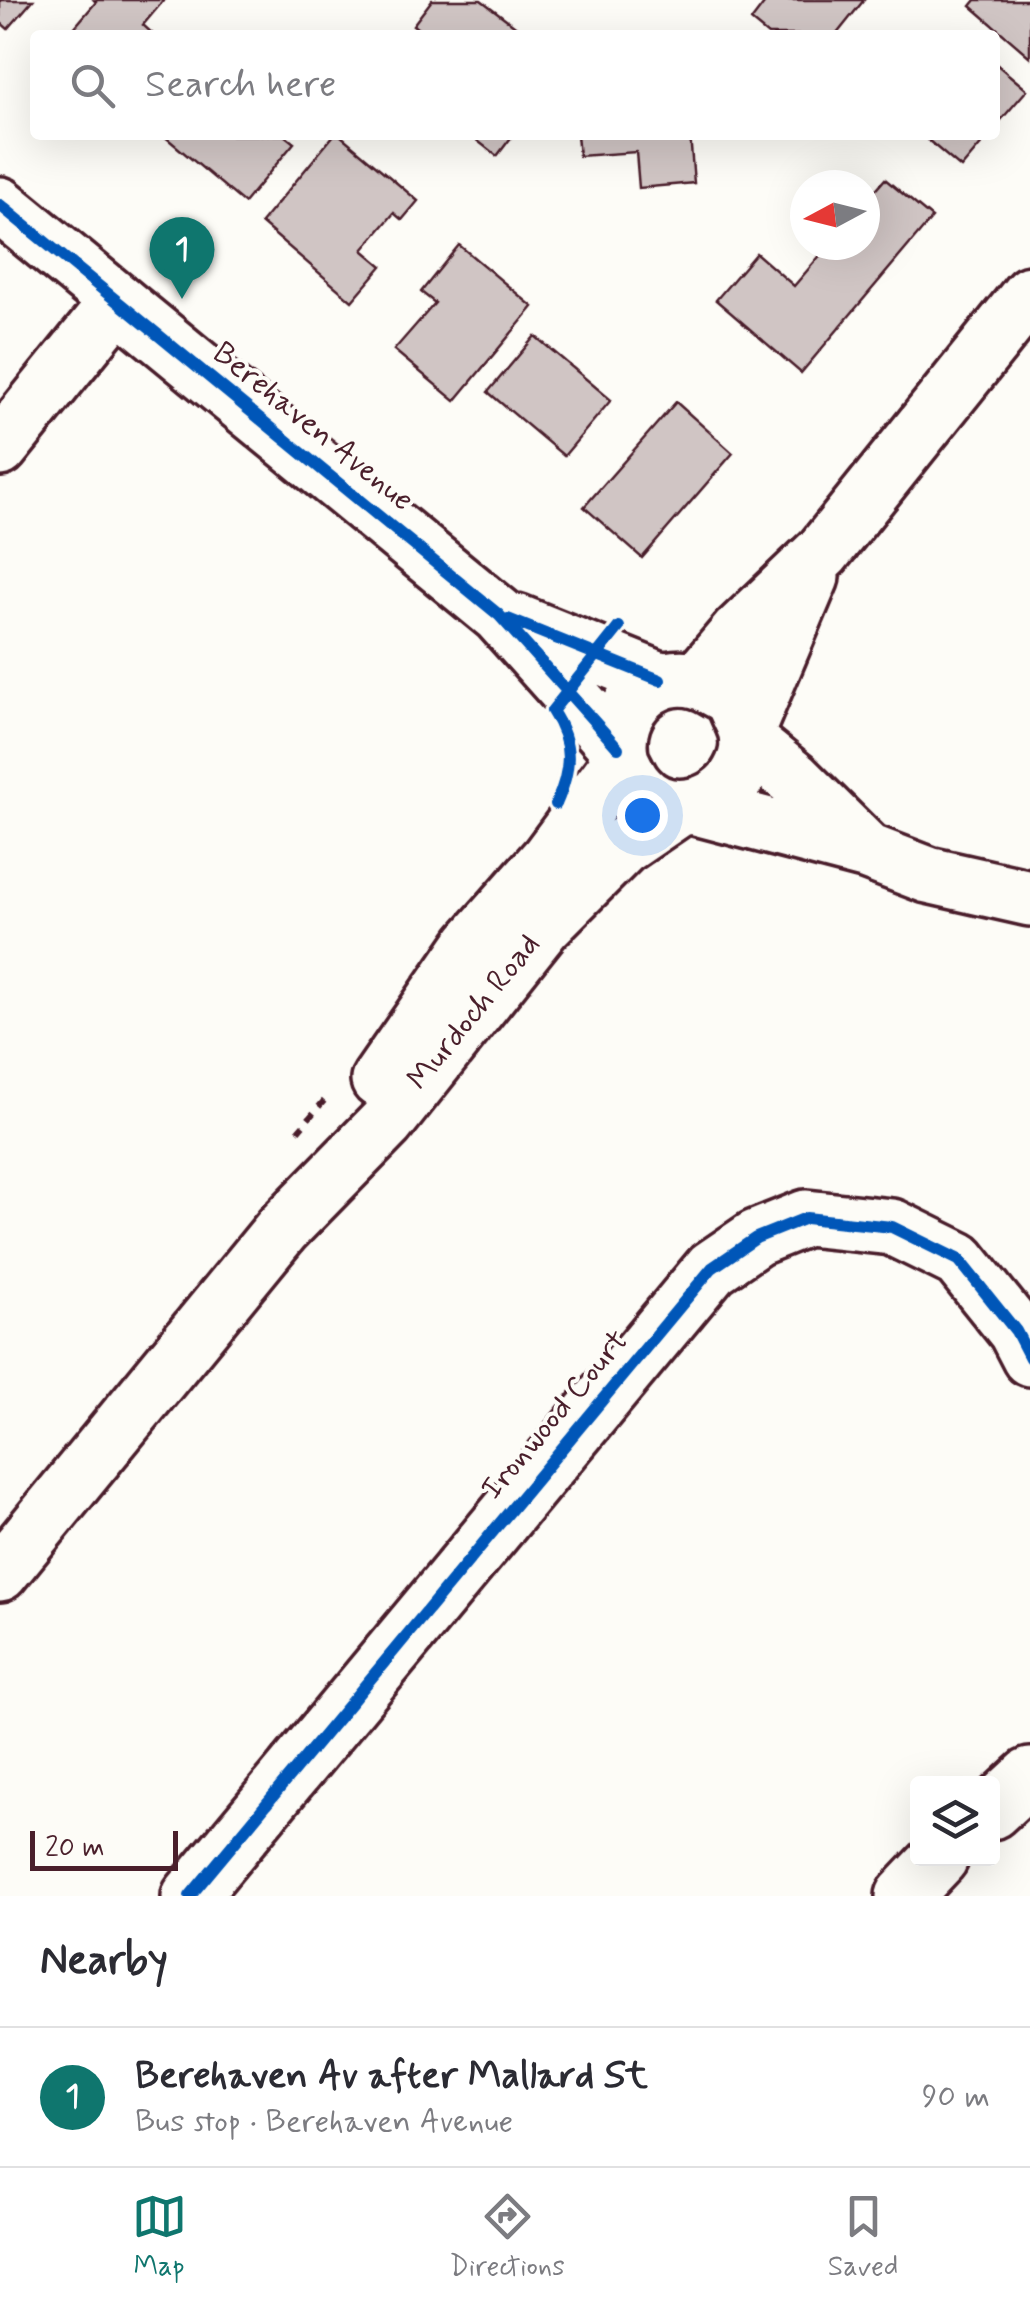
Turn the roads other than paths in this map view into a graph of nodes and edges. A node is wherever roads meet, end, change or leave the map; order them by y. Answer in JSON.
{"nodes":[{"id":1,"x":0,"y":205,"type":"edge"},
{"id":2,"x":1030,"y":294,"type":"edge"},
{"id":3,"x":118,"y":302,"type":"junction"},
{"id":4,"x":0,"y":448,"type":"edge"},
{"id":5,"x":822,"y":552,"type":"junction"},
{"id":6,"x":499,"y":615,"type":"junction"},
{"id":7,"x":680,"y":680,"type":"junction"},
{"id":8,"x":748,"y":735,"type":"junction"},
{"id":9,"x":620,"y":755,"type":"junction"},
{"id":10,"x":688,"y":807,"type":"junction"},
{"id":11,"x":868,"y":852,"type":"junction"},
{"id":12,"x":1030,"y":898,"type":"edge"},
{"id":13,"x":282,"y":1229,"type":"junction"},
{"id":14,"x":1030,"y":1358,"type":"edge"},
{"id":15,"x":0,"y":1573,"type":"edge"},
{"id":16,"x":1030,"y":1776,"type":"edge"},
{"id":17,"x":1000,"y":1803,"type":"edge"},
{"id":18,"x":932,"y":1866,"type":"edge"},
{"id":19,"x":190,"y":1896,"type":"edge"},
{"id":20,"x":904,"y":1896,"type":"edge"}],
"edges":[{"from":1,"to":3,"type":"street","name":"Berehaven Avenue"},
{"from":2,"to":5,"type":"street","name":"Murdoch Road"},
{"from":3,"to":4,"type":"street"},
{"from":3,"to":6,"type":"street","name":"Berehaven Avenue"},
{"from":5,"to":7,"type":"street","name":"Murdoch Road"},
{"from":5,"to":8,"type":"street","name":"Murdoch Road"},
{"from":6,"to":7,"type":"street","name":"Berehaven Avenue"},
{"from":6,"to":9,"type":"street","name":"Berehaven Avenue"},
{"from":7,"to":8,"type":"street"},
{"from":7,"to":9,"type":"street","name":"Murdoch Road"},
{"from":8,"to":10,"type":"street","name":"Murdoch Road"},
{"from":8,"to":11,"type":"street"},
{"from":9,"to":10,"type":"street"},
{"from":9,"to":13,"type":"street","name":"Murdoch Road"},
{"from":10,"to":11,"type":"street"},
{"from":10,"to":13,"type":"street","name":"Murdoch Road"},
{"from":11,"to":12,"type":"street"},
{"from":13,"to":15,"type":"street","name":"Murdoch Road"},
{"from":14,"to":19,"type":"street","name":"Ironwood Court"},
{"from":16,"to":17,"type":"street"},
{"from":18,"to":20,"type":"street"}]}
